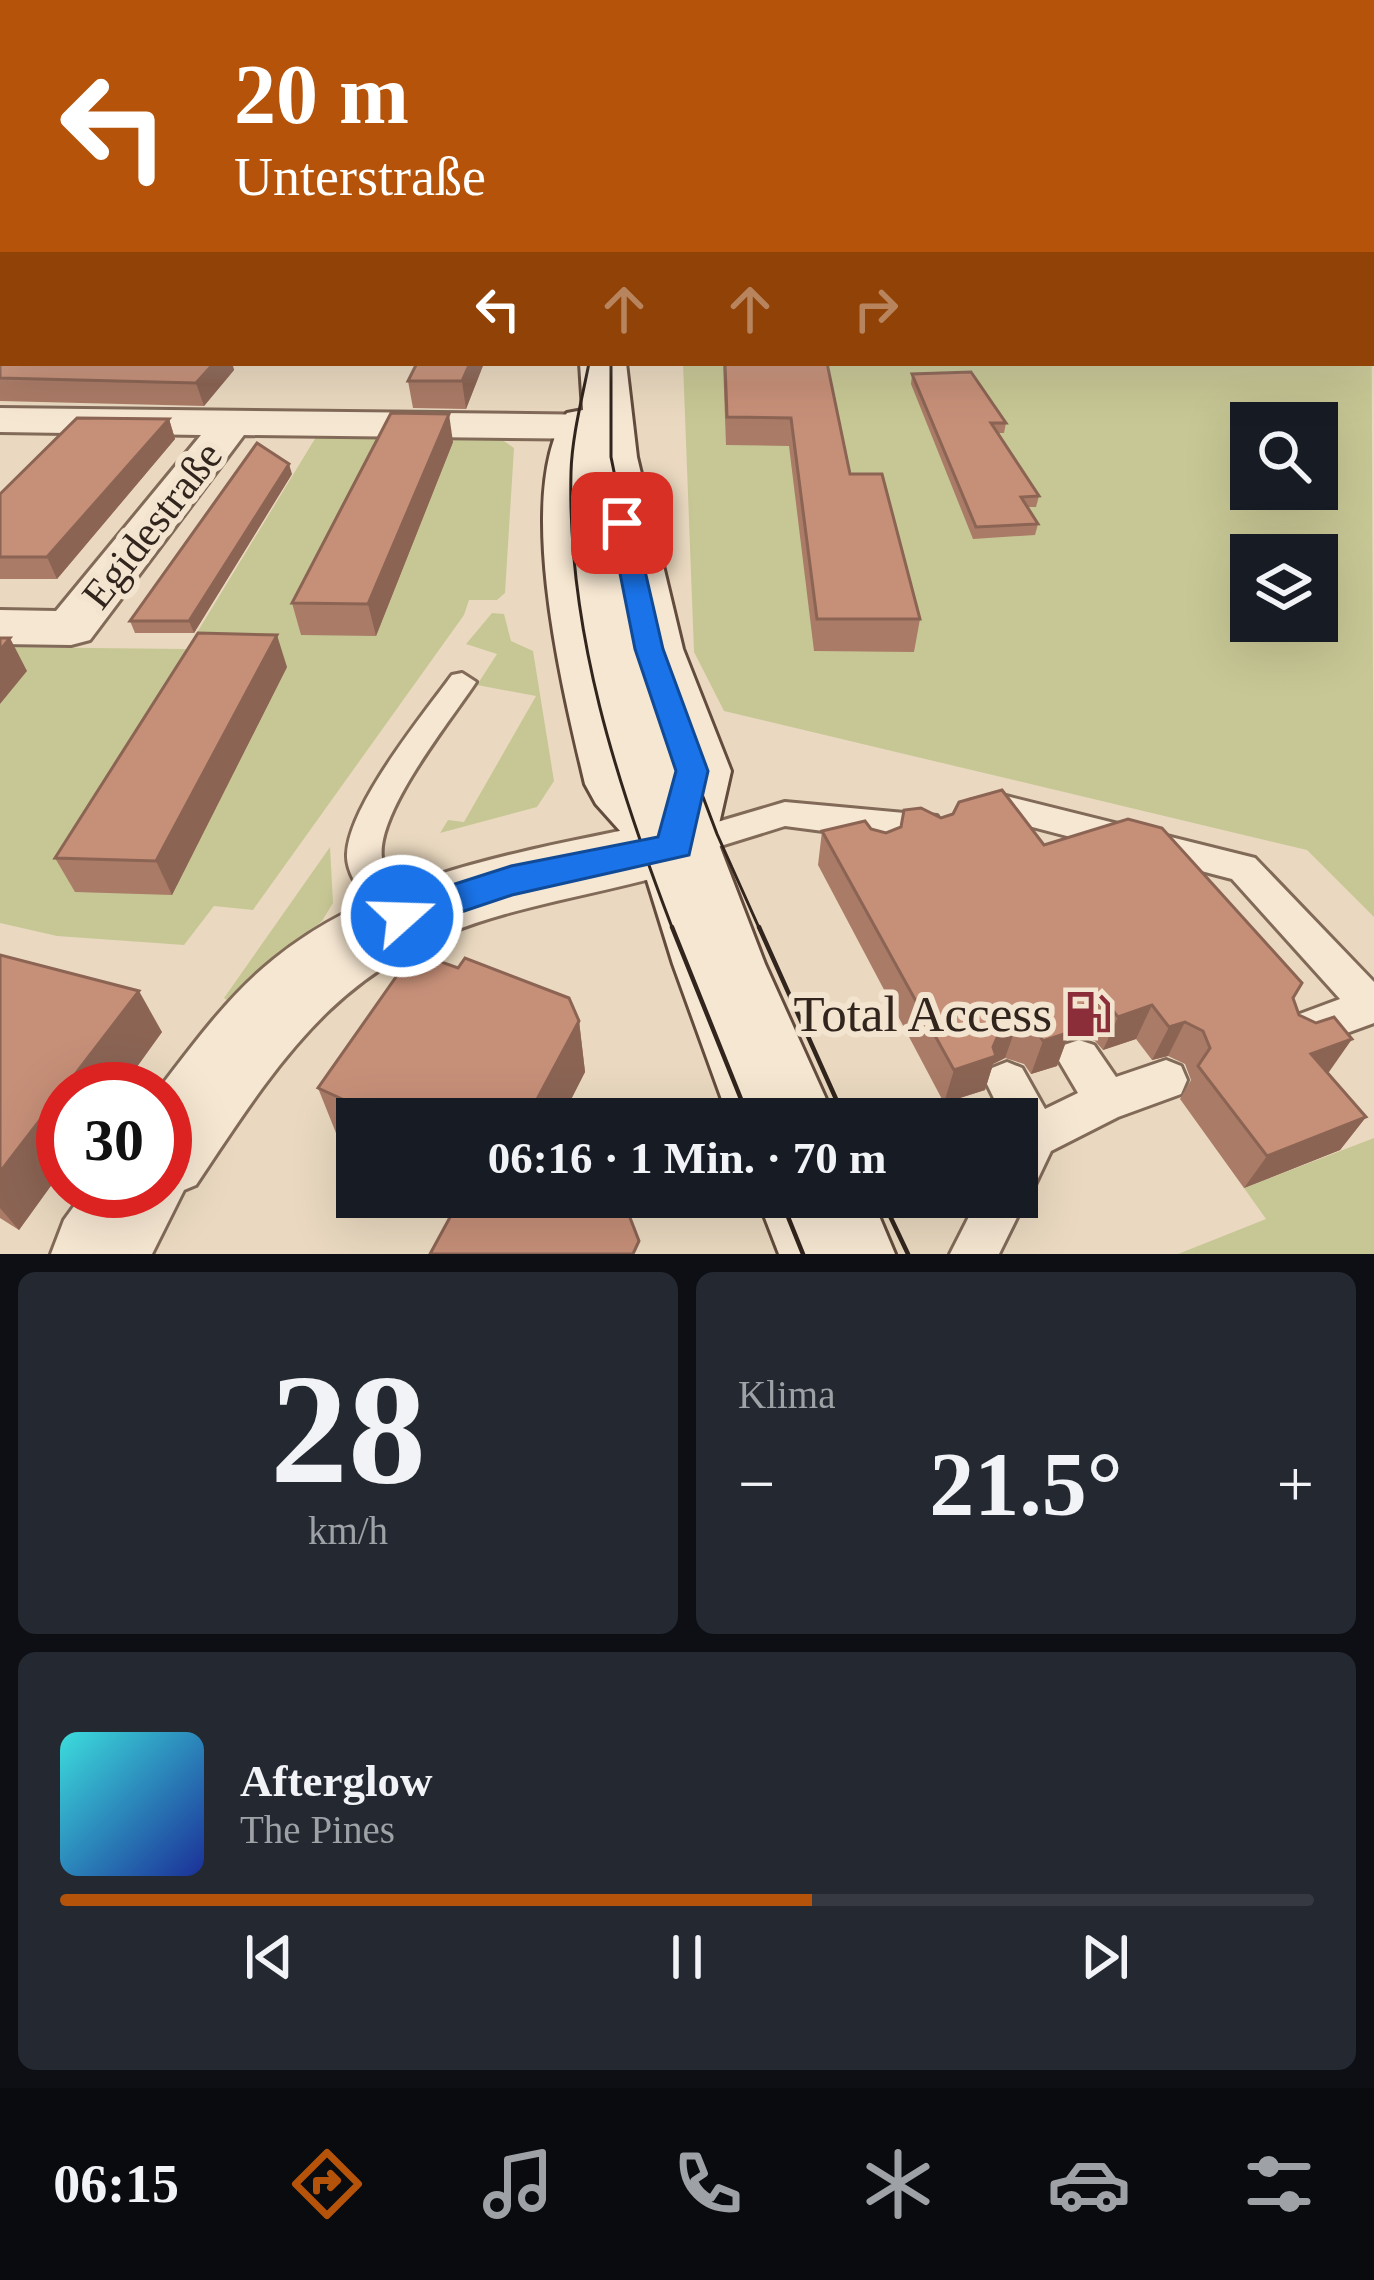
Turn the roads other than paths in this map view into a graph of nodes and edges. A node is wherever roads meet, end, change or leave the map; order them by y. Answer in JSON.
{"nodes":[{"id":1,"x":598,"y":395,"type":"edge"},
{"id":2,"x":0,"y":420,"type":"edge"},
{"id":3,"x":232,"y":423,"type":"junction"},
{"id":4,"x":0,"y":627,"type":"edge"},
{"id":5,"x":462,"y":682,"type":"dead end"},
{"id":6,"x":676,"y":841,"type":"junction"},
{"id":7,"x":402,"y":916,"type":"junction"},
{"id":8,"x":1371,"y":1006,"type":"edge"},
{"id":9,"x":1296,"y":1034,"type":"edge"},
{"id":10,"x":1079,"y":1059,"type":"dead end"},
{"id":11,"x":1166,"y":1080,"type":"dead end"},
{"id":12,"x":1007,"y":1082,"type":"dead end"},
{"id":13,"x":773,"y":1098,"type":"edge"},
{"id":14,"x":1011,"y":1098,"type":"edge"},
{"id":15,"x":1107,"y":1101,"type":"junction"},
{"id":16,"x":192,"y":1117,"type":"edge"},
{"id":17,"x":1038,"y":1147,"type":"edge"},
{"id":18,"x":121,"y":1218,"type":"edge"},
{"id":19,"x":822,"y":1218,"type":"edge"},
{"id":20,"x":993,"y":1218,"type":"edge"},
{"id":21,"x":98,"y":1254,"type":"edge"},
{"id":22,"x":837,"y":1254,"type":"edge"},
{"id":23,"x":974,"y":1254,"type":"edge"}],
"edges":[{"from":1,"to":3,"type":"street","name":"Egidestraße"},
{"from":1,"to":6,"type":"main road"},
{"from":2,"to":3,"type":"street","name":"Egidestraße"},
{"from":3,"to":4,"type":"street","name":"Egidestraße"},
{"from":5,"to":7,"type":"lane"},
{"from":6,"to":7,"type":"street"},
{"from":6,"to":8,"type":"lane"},
{"from":6,"to":13,"type":"main road"},
{"from":7,"to":16,"type":"street"},
{"from":8,"to":9,"type":"lane"},
{"from":10,"to":15,"type":"lane"},
{"from":11,"to":15,"type":"lane"},
{"from":12,"to":14,"type":"lane"},
{"from":15,"to":17,"type":"lane"},
{"from":18,"to":21,"type":"street"},
{"from":19,"to":22,"type":"main road"},
{"from":20,"to":23,"type":"lane"}]}
